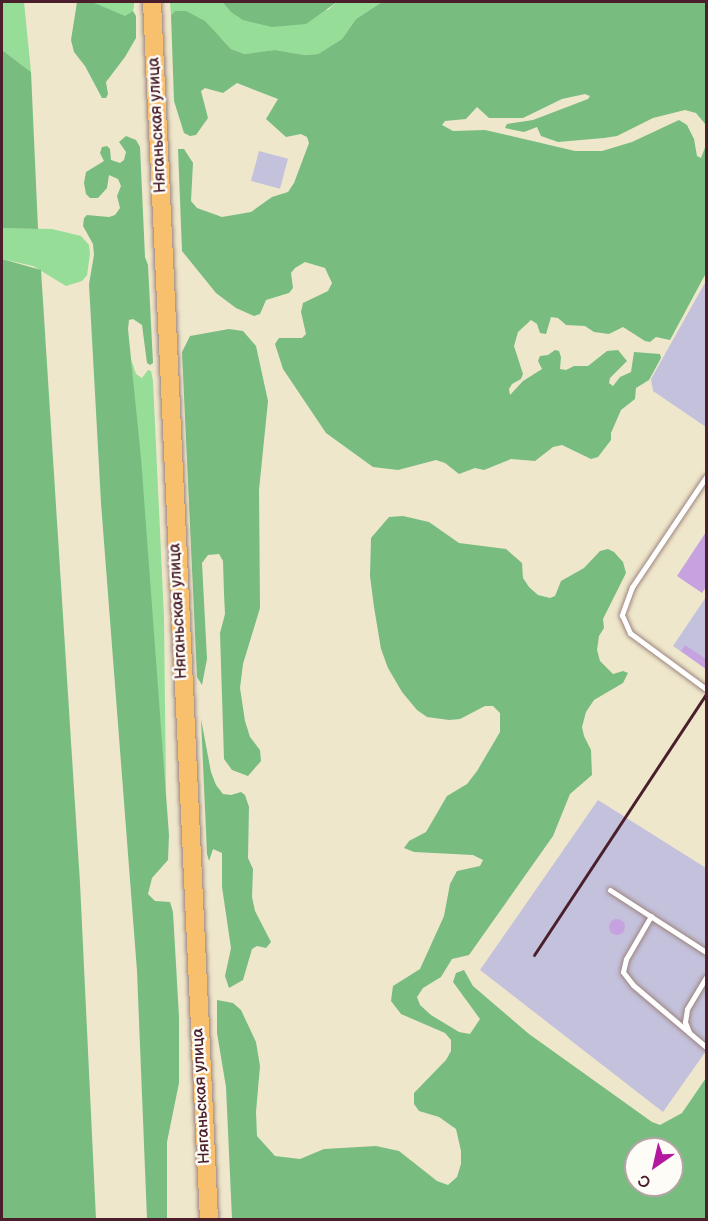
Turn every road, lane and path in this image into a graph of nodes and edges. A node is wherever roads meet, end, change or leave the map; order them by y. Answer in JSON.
{"nodes":[{"id":1,"x":152,"y":2,"type":"edge"},
{"id":2,"x":706,"y":477,"type":"edge"},
{"id":3,"x":706,"y":689,"type":"edge"},
{"id":4,"x":610,"y":890,"type":"dead end"},
{"id":5,"x":651,"y":916,"type":"junction"},
{"id":6,"x":706,"y":952,"type":"edge"},
{"id":7,"x":706,"y":977,"type":"edge"},
{"id":8,"x":691,"y":1035,"type":"junction"},
{"id":9,"x":706,"y":1047,"type":"edge"},
{"id":10,"x":209,"y":1220,"type":"edge"}],
"edges":[{"from":1,"to":10,"type":"highway","name":"Няганьская улица"},
{"from":2,"to":3,"type":"lane"},
{"from":4,"to":5,"type":"lane"},
{"from":5,"to":6,"type":"lane"},
{"from":5,"to":8,"type":"lane"},
{"from":7,"to":8,"type":"lane"},
{"from":8,"to":9,"type":"lane"}]}
